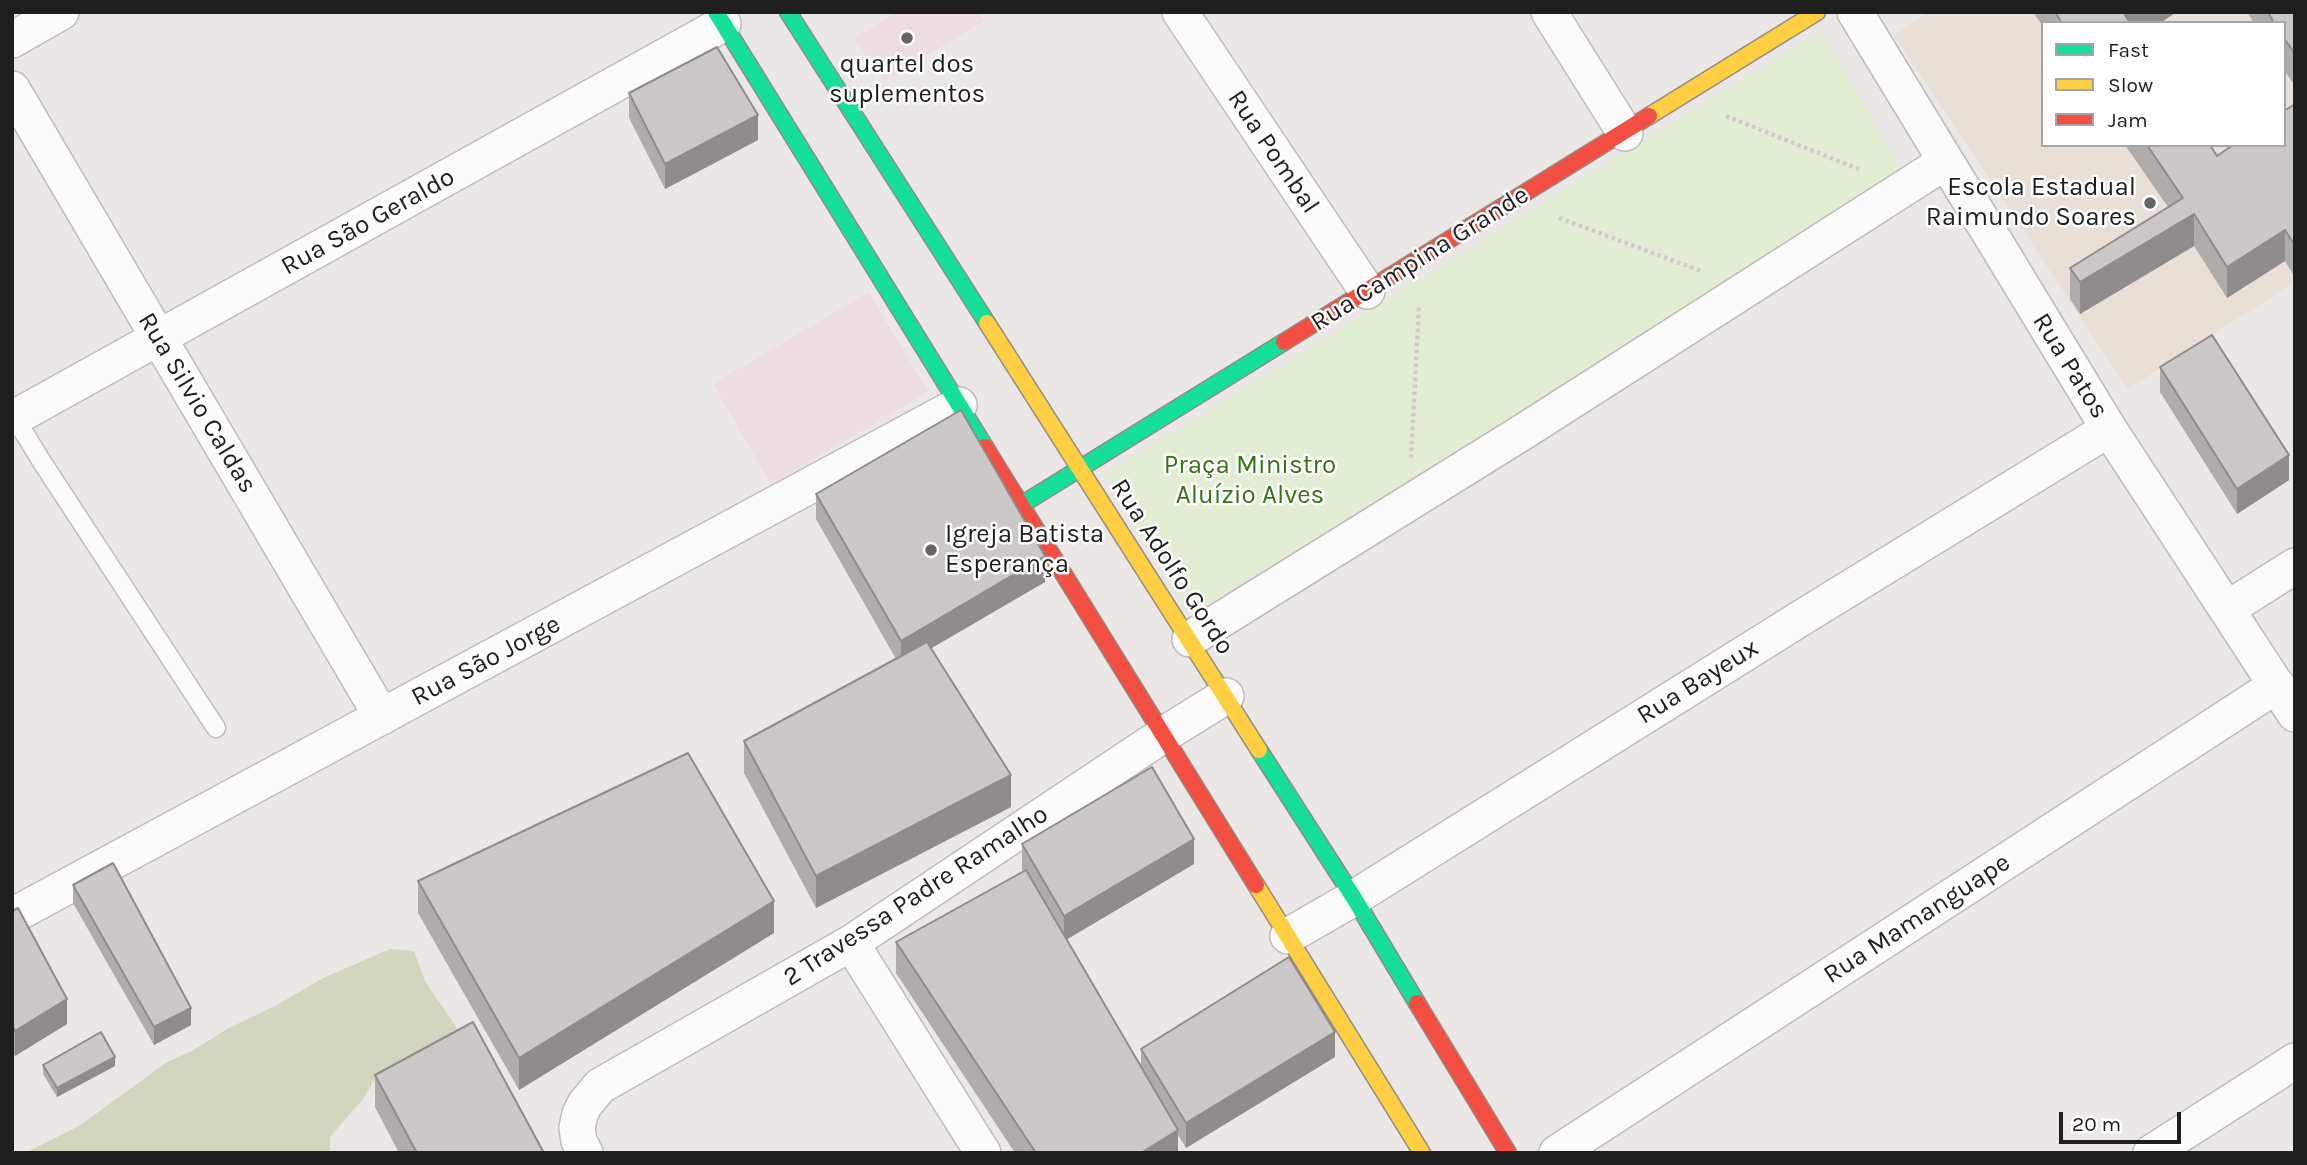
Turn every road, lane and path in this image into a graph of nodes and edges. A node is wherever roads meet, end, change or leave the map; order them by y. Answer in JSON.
{"nodes":[{"id":1,"x":61,"y":12,"type":"edge"},
{"id":2,"x":788,"y":12,"type":"edge"},
{"id":3,"x":1180,"y":12,"type":"edge"},
{"id":4,"x":1549,"y":12,"type":"edge"},
{"id":5,"x":1817,"y":12,"type":"edge"},
{"id":6,"x":1855,"y":12,"type":"edge"},
{"id":7,"x":719,"y":18,"type":"edge"},
{"id":8,"x":12,"y":40,"type":"edge"},
{"id":9,"x":12,"y":89,"type":"edge"},
{"id":10,"x":1729,"y":106,"type":"dead end"},
{"id":11,"x":1625,"y":133,"type":"junction"},
{"id":12,"x":1945,"y":162,"type":"junction"},
{"id":13,"x":1853,"y":178,"type":"dead end"},
{"id":14,"x":1566,"y":209,"type":"dead end"},
{"id":15,"x":1695,"y":279,"type":"dead end"},
{"id":16,"x":1367,"y":291,"type":"junction"},
{"id":17,"x":1408,"y":309,"type":"dead end"},
{"id":18,"x":159,"y":338,"type":"junction"},
{"id":19,"x":959,"y":405,"type":"junction"},
{"id":20,"x":14,"y":418,"type":"edge"},
{"id":21,"x":2109,"y":429,"type":"junction"},
{"id":22,"x":1422,"y":450,"type":"dead end"},
{"id":23,"x":1411,"y":458,"type":"junction"},
{"id":24,"x":1399,"y":465,"type":"dead end"},
{"id":25,"x":1080,"y":469,"type":"junction"},
{"id":26,"x":1021,"y":505,"type":"junction"},
{"id":27,"x":2295,"y":566,"type":"edge"},
{"id":28,"x":2227,"y":609,"type":"junction"},
{"id":29,"x":1190,"y":639,"type":"junction"},
{"id":30,"x":1226,"y":696,"type":"junction"},
{"id":31,"x":2286,"y":699,"type":"edge"},
{"id":32,"x":382,"y":717,"type":"junction"},
{"id":33,"x":216,"y":728,"type":"dead end"},
{"id":34,"x":1163,"y":734,"type":"junction"},
{"id":35,"x":1354,"y":898,"type":"junction"},
{"id":36,"x":12,"y":916,"type":"edge"},
{"id":37,"x":1288,"y":936,"type":"junction"},
{"id":38,"x":851,"y":943,"type":"junction"},
{"id":39,"x":2295,"y":1061,"type":"edge"},
{"id":40,"x":585,"y":1153,"type":"edge"},
{"id":41,"x":983,"y":1153,"type":"edge"},
{"id":42,"x":1422,"y":1153,"type":"edge"},
{"id":43,"x":1508,"y":1153,"type":"edge"},
{"id":44,"x":1557,"y":1153,"type":"edge"},
{"id":45,"x":2151,"y":1153,"type":"edge"}],
"edges":[{"from":1,"to":8,"type":"street"},
{"from":2,"to":25,"type":"main road","name":"Rua Adolfo Gordo"},
{"from":3,"to":16,"type":"street","name":"Rua Pombal"},
{"from":4,"to":11,"type":"street"},
{"from":5,"to":11,"type":"main road","name":"Rua Campina Grande"},
{"from":6,"to":12,"type":"street","name":"Rua Patos"},
{"from":7,"to":18,"type":"street","name":"Rua São Geraldo"},
{"from":7,"to":19,"type":"main road"},
{"from":9,"to":18,"type":"street","name":"Rua Silvio Caldas"},
{"from":10,"to":13,"type":"path"},
{"from":11,"to":16,"type":"main road","name":"Rua Campina Grande"},
{"from":12,"to":21,"type":"street","name":"Rua Patos"},
{"from":12,"to":29,"type":"street"},
{"from":14,"to":15,"type":"path"},
{"from":16,"to":25,"type":"main road","name":"Rua Campina Grande"},
{"from":17,"to":23,"type":"path"},
{"from":18,"to":20,"type":"street","name":"Rua São Geraldo"},
{"from":18,"to":32,"type":"street","name":"Rua Silvio Caldas"},
{"from":19,"to":26,"type":"main road"},
{"from":19,"to":32,"type":"street","name":"Rua São Jorge"},
{"from":20,"to":33,"type":"lane"},
{"from":21,"to":28,"type":"street","name":"Rua Patos"},
{"from":21,"to":35,"type":"street","name":"Rua Bayeux"},
{"from":22,"to":23,"type":"path"},
{"from":23,"to":24,"type":"path"},
{"from":25,"to":26,"type":"main road","name":"Rua Campina Grande"},
{"from":25,"to":29,"type":"main road","name":"Rua Adolfo Gordo"},
{"from":26,"to":34,"type":"main road"},
{"from":27,"to":28,"type":"street"},
{"from":28,"to":31,"type":"street","name":"Rua Patos"},
{"from":29,"to":30,"type":"main road","name":"Rua Adolfo Gordo"},
{"from":30,"to":34,"type":"street","name":"2 Travessa Padre Ramalho"},
{"from":30,"to":35,"type":"main road","name":"Rua Adolfo Gordo"},
{"from":31,"to":44,"type":"street","name":"Rua Mamanguape"},
{"from":32,"to":36,"type":"street","name":"Rua São Jorge"},
{"from":34,"to":37,"type":"main road"},
{"from":34,"to":38,"type":"street","name":"2 Travessa Padre Ramalho"},
{"from":35,"to":37,"type":"street","name":"Rua Bayeux"},
{"from":35,"to":43,"type":"main road","name":"Rua Adolfo Gordo"},
{"from":37,"to":42,"type":"main road"},
{"from":38,"to":40,"type":"street","name":"2 Travessa Padre Ramalho"},
{"from":38,"to":41,"type":"street"},
{"from":39,"to":45,"type":"street"}]}
